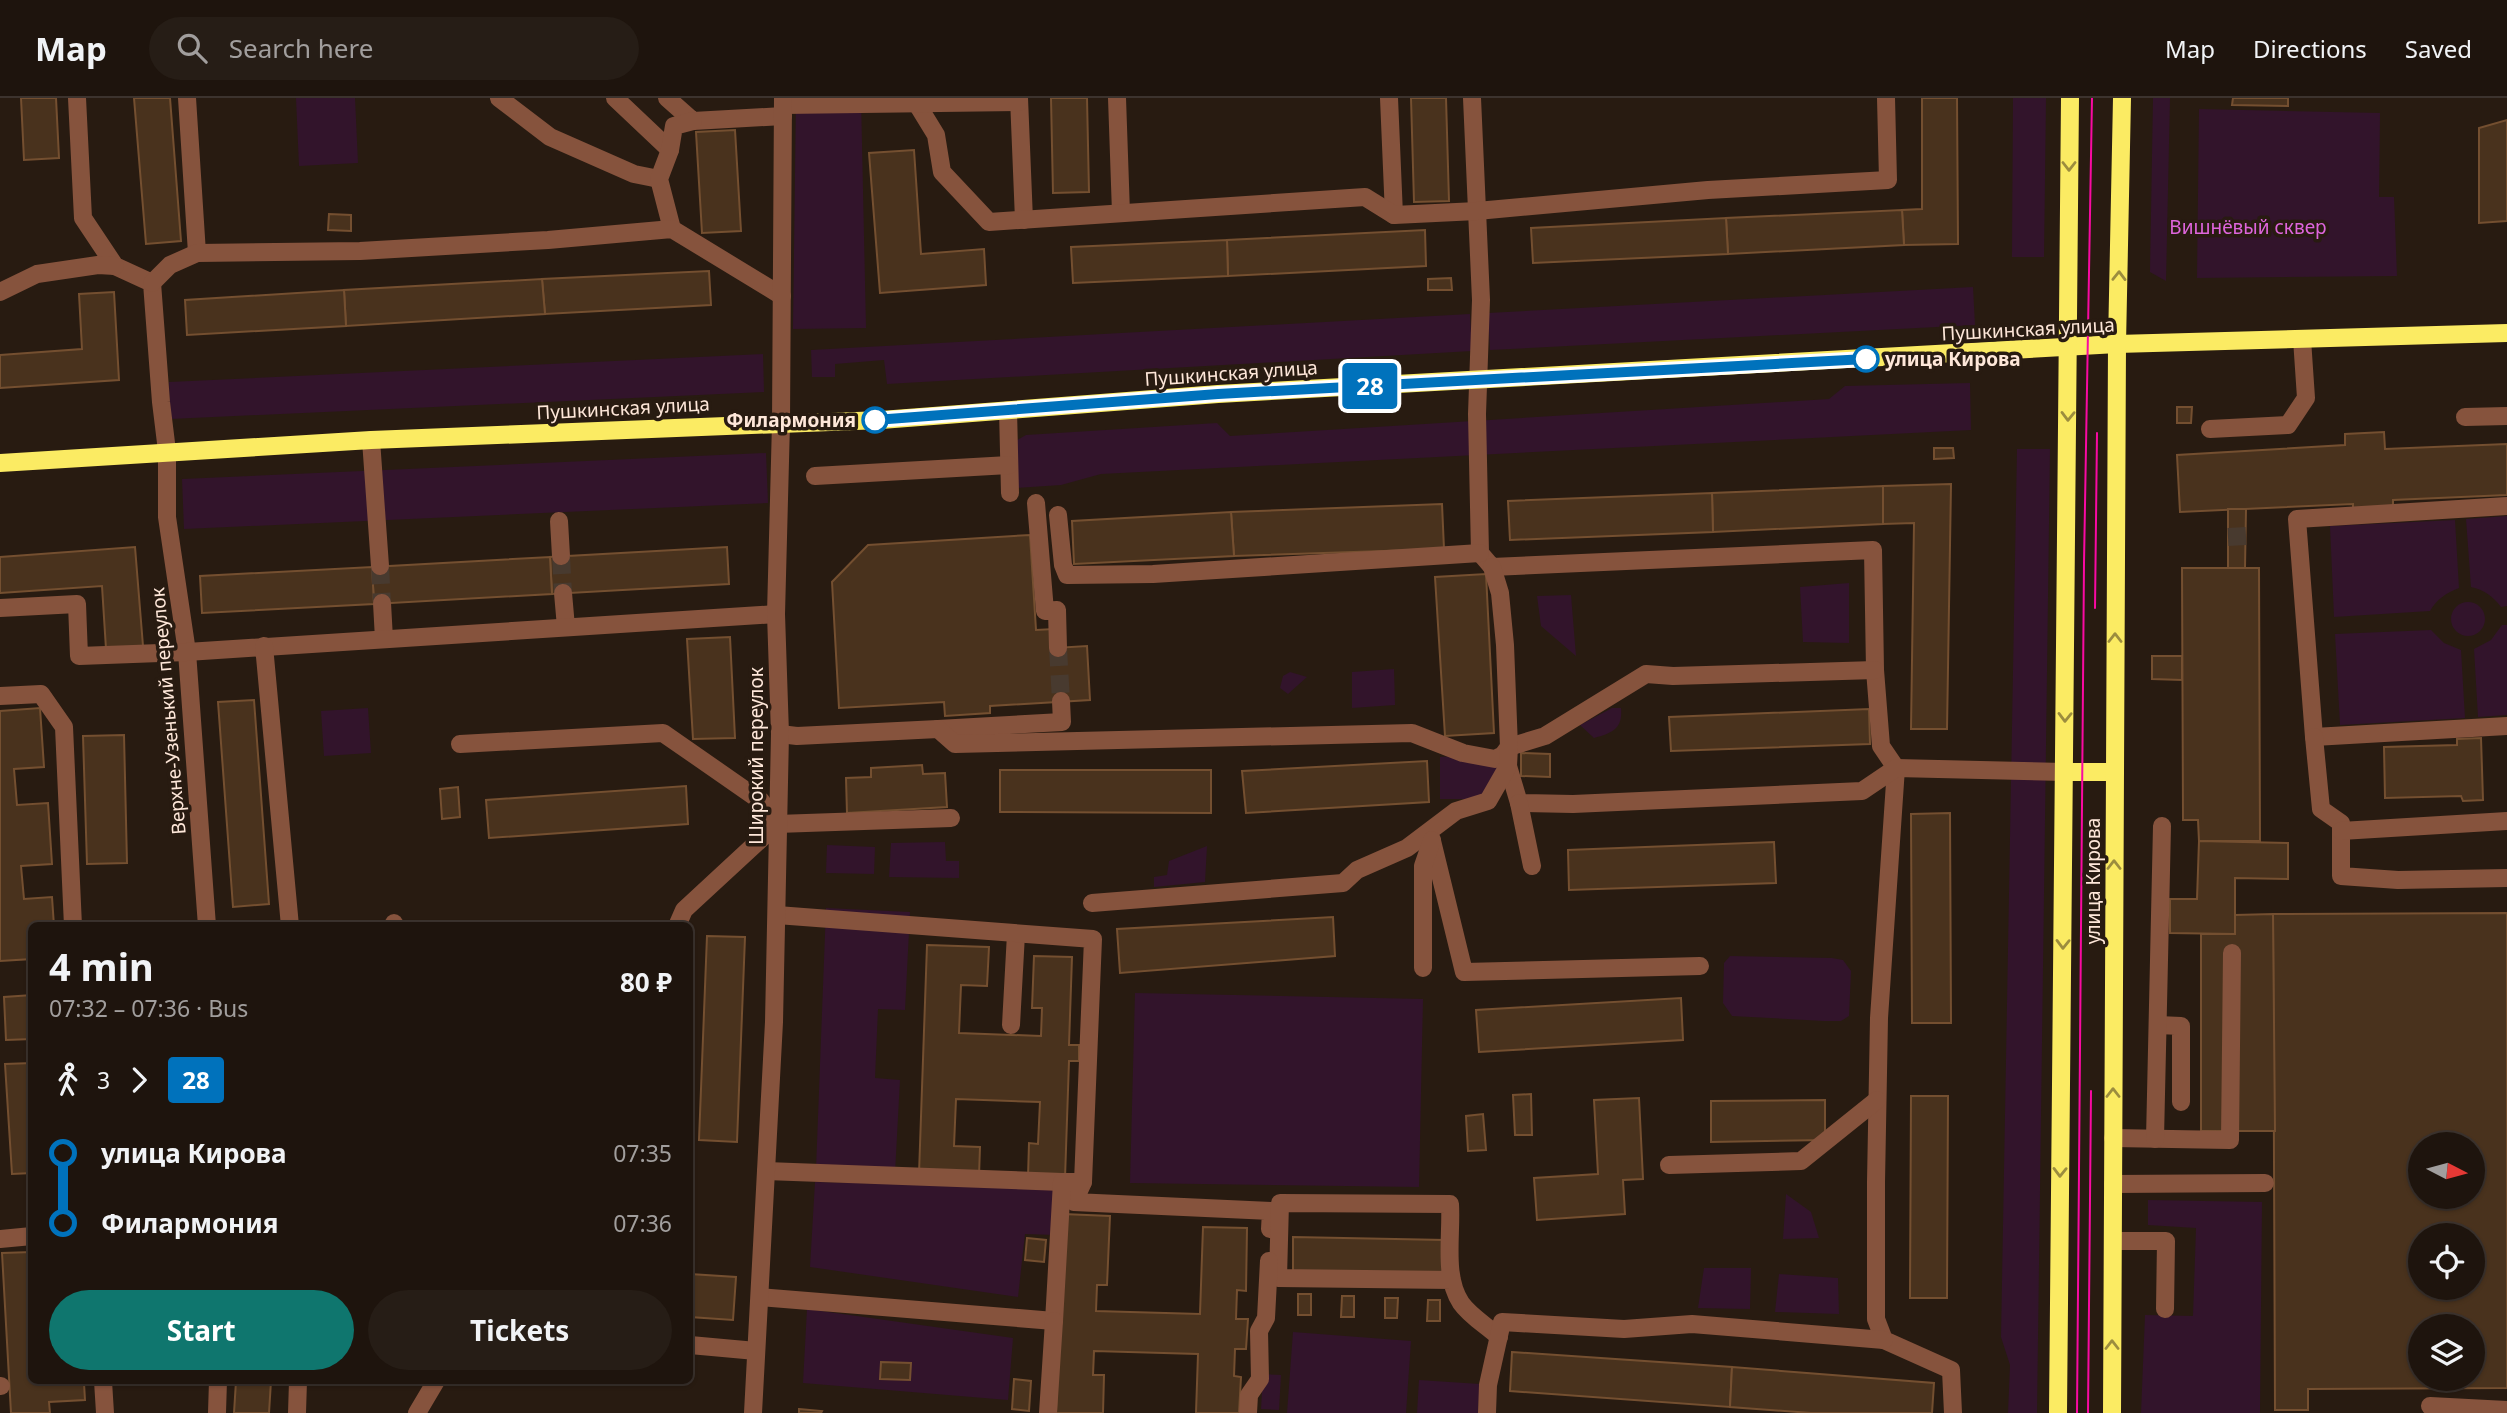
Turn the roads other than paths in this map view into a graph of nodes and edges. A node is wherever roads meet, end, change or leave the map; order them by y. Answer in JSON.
{"nodes":[{"id":1,"x":77,"y":98,"type":"edge"},
{"id":2,"x":187,"y":98,"type":"edge"},
{"id":3,"x":499,"y":98,"type":"edge"},
{"id":4,"x":615,"y":98,"type":"edge"},
{"id":5,"x":667,"y":98,"type":"edge"},
{"id":6,"x":1118,"y":98,"type":"edge"},
{"id":7,"x":1389,"y":98,"type":"edge"},
{"id":8,"x":1472,"y":98,"type":"edge"},
{"id":9,"x":1886,"y":98,"type":"edge"},
{"id":10,"x":2070,"y":98,"type":"edge"},
{"id":11,"x":2122,"y":98,"type":"edge"},
{"id":12,"x":1019,"y":100,"type":"edge"},
{"id":13,"x":917,"y":104,"type":"junction"},
{"id":14,"x":783,"y":106,"type":"edge"},
{"id":15,"x":693,"y":121,"type":"junction"},
{"id":16,"x":674,"y":125,"type":"junction"},
{"id":17,"x":649,"y":130,"type":"junction"},
{"id":18,"x":670,"y":150,"type":"junction"},
{"id":19,"x":659,"y":179,"type":"junction"},
{"id":20,"x":1477,"y":211,"type":"junction"},
{"id":21,"x":1121,"y":213,"type":"junction"},
{"id":22,"x":1394,"y":215,"type":"junction"},
{"id":23,"x":1024,"y":220,"type":"junction"},
{"id":24,"x":672,"y":229,"type":"junction"},
{"id":25,"x":197,"y":253,"type":"junction"},
{"id":26,"x":115,"y":266,"type":"junction"},
{"id":27,"x":152,"y":283,"type":"junction"},
{"id":28,"x":0,"y":292,"type":"edge"},
{"id":29,"x":782,"y":296,"type":"junction"},
{"id":30,"x":2507,"y":332,"type":"edge"},
{"id":31,"x":2302,"y":339,"type":"junction"},
{"id":32,"x":2117,"y":344,"type":"junction"},
{"id":33,"x":2069,"y":348,"type":"junction"},
{"id":34,"x":1478,"y":380,"type":"junction"},
{"id":35,"x":1008,"y":410,"type":"junction"},
{"id":36,"x":2507,"y":416,"type":"edge"},
{"id":37,"x":2465,"y":417,"type":"dead end"},
{"id":38,"x":781,"y":423,"type":"junction"},
{"id":39,"x":2210,"y":429,"type":"dead end"},
{"id":40,"x":371,"y":440,"type":"junction"},
{"id":41,"x":167,"y":451,"type":"junction"},
{"id":42,"x":0,"y":463,"type":"edge"},
{"id":43,"x":1009,"y":465,"type":"junction"},
{"id":44,"x":815,"y":476,"type":"dead end"},
{"id":45,"x":1010,"y":493,"type":"dead end"},
{"id":46,"x":1036,"y":503,"type":"dead end"},
{"id":47,"x":2507,"y":506,"type":"edge"},
{"id":48,"x":1058,"y":515,"type":"dead end"},
{"id":49,"x":559,"y":521,"type":"dead end"},
{"id":50,"x":1480,"y":553,"type":"junction"},
{"id":51,"x":561,"y":556,"type":"tunnel mouth"},
{"id":52,"x":380,"y":566,"type":"tunnel mouth"},
{"id":53,"x":1492,"y":567,"type":"junction"},
{"id":54,"x":564,"y":593,"type":"tunnel mouth"},
{"id":55,"x":382,"y":603,"type":"tunnel mouth"},
{"id":56,"x":0,"y":608,"type":"edge"},
{"id":57,"x":776,"y":614,"type":"junction"},
{"id":58,"x":566,"y":627,"type":"junction"},
{"id":59,"x":384,"y":639,"type":"junction"},
{"id":60,"x":264,"y":646,"type":"junction"},
{"id":61,"x":1058,"y":648,"type":"tunnel mouth"},
{"id":62,"x":187,"y":652,"type":"junction"},
{"id":63,"x":1875,"y":670,"type":"junction"},
{"id":64,"x":0,"y":696,"type":"edge"},
{"id":65,"x":1061,"y":701,"type":"tunnel mouth"},
{"id":66,"x":2507,"y":726,"type":"edge"},
{"id":67,"x":938,"y":729,"type":"junction"},
{"id":68,"x":780,"y":734,"type":"junction"},
{"id":69,"x":2314,"y":737,"type":"junction"},
{"id":70,"x":460,"y":744,"type":"dead end"},
{"id":71,"x":1508,"y":756,"type":"junction"},
{"id":72,"x":1896,"y":768,"type":"junction"},
{"id":73,"x":2064,"y":772,"type":"junction"},
{"id":74,"x":2115,"y":772,"type":"junction"},
{"id":75,"x":1519,"y":803,"type":"junction"},
{"id":76,"x":951,"y":818,"type":"dead end"},
{"id":77,"x":2507,"y":821,"type":"edge"},
{"id":78,"x":778,"y":824,"type":"junction"},
{"id":79,"x":2162,"y":826,"type":"dead end"},
{"id":80,"x":2341,"y":831,"type":"junction"},
{"id":81,"x":1435,"y":834,"type":"junction"},
{"id":82,"x":1532,"y":866,"type":"dead end"},
{"id":83,"x":2507,"y":878,"type":"edge"},
{"id":84,"x":1092,"y":903,"type":"dead end"},
{"id":85,"x":777,"y":915,"type":"junction"},
{"id":86,"x":74,"y":922,"type":"edge"},
{"id":87,"x":207,"y":922,"type":"edge"},
{"id":88,"x":290,"y":922,"type":"edge"},
{"id":89,"x":679,"y":922,"type":"edge"},
{"id":90,"x":1016,"y":933,"type":"junction"},
{"id":91,"x":2232,"y":953,"type":"dead end"},
{"id":92,"x":1700,"y":966,"type":"dead end"},
{"id":93,"x":1423,"y":968,"type":"dead end"},
{"id":94,"x":1011,"y":1025,"type":"dead end"},
{"id":95,"x":2158,"y":1025,"type":"junction"},
{"id":96,"x":1877,"y":1100,"type":"junction"},
{"id":97,"x":2181,"y":1102,"type":"dead end"},
{"id":98,"x":2113,"y":1138,"type":"junction"},
{"id":99,"x":2155,"y":1139,"type":"junction"},
{"id":100,"x":1670,"y":1165,"type":"dead end"},
{"id":101,"x":766,"y":1171,"type":"junction"},
{"id":102,"x":1062,"y":1182,"type":"junction"},
{"id":103,"x":1083,"y":1182,"type":"junction"},
{"id":104,"x":2264,"y":1183,"type":"dead end"},
{"id":105,"x":2113,"y":1184,"type":"junction"},
{"id":106,"x":28,"y":1236,"type":"edge"},
{"id":107,"x":0,"y":1239,"type":"edge"},
{"id":108,"x":2113,"y":1241,"type":"junction"},
{"id":109,"x":1452,"y":1280,"type":"junction"},
{"id":110,"x":760,"y":1297,"type":"junction"},
{"id":111,"x":2165,"y":1309,"type":"dead end"},
{"id":112,"x":1054,"y":1321,"type":"junction"},
{"id":113,"x":1499,"y":1337,"type":"junction"},
{"id":114,"x":1884,"y":1340,"type":"junction"},
{"id":115,"x":693,"y":1345,"type":"edge"},
{"id":116,"x":756,"y":1351,"type":"junction"},
{"id":117,"x":103,"y":1384,"type":"edge"},
{"id":118,"x":218,"y":1384,"type":"edge"},
{"id":119,"x":298,"y":1384,"type":"edge"},
{"id":120,"x":434,"y":1384,"type":"edge"},
{"id":121,"x":2430,"y":1406,"type":"dead end"},
{"id":122,"x":2507,"y":1410,"type":"edge"},
{"id":123,"x":105,"y":1413,"type":"edge"},
{"id":124,"x":217,"y":1413,"type":"edge"},
{"id":125,"x":297,"y":1413,"type":"edge"},
{"id":126,"x":416,"y":1413,"type":"edge"},
{"id":127,"x":753,"y":1413,"type":"edge"},
{"id":128,"x":1048,"y":1413,"type":"edge"},
{"id":129,"x":1248,"y":1413,"type":"edge"},
{"id":130,"x":1487,"y":1413,"type":"edge"},
{"id":131,"x":1953,"y":1413,"type":"edge"},
{"id":132,"x":2058,"y":1413,"type":"edge"},
{"id":133,"x":2112,"y":1413,"type":"edge"}],
"edges":[{"from":1,"to":26,"type":"street"},
{"from":2,"to":25,"type":"street"},
{"from":3,"to":19,"type":"street"},
{"from":4,"to":17,"type":"street"},
{"from":5,"to":15,"type":"street"},
{"from":6,"to":21,"type":"street"},
{"from":7,"to":22,"type":"street"},
{"from":8,"to":20,"type":"street"},
{"from":9,"to":20,"type":"street"},
{"from":10,"to":33,"type":"main road","name":"улица Кирова","one_way":true},
{"from":32,"to":11,"type":"main road","name":"улица Кирова","one_way":true},
{"from":12,"to":13,"type":"street"},
{"from":12,"to":23,"type":"street"},
{"from":13,"to":14,"type":"street"},
{"from":13,"to":23,"type":"street"},
{"from":14,"to":15,"type":"street"},
{"from":14,"to":29,"type":"street","name":"Широкий переулок"},
{"from":15,"to":16,"type":"street"},
{"from":16,"to":17,"type":"street"},
{"from":16,"to":18,"type":"street"},
{"from":17,"to":18,"type":"street"},
{"from":18,"to":19,"type":"street"},
{"from":19,"to":24,"type":"street"},
{"from":20,"to":22,"type":"street"},
{"from":20,"to":34,"type":"street"},
{"from":21,"to":22,"type":"street"},
{"from":21,"to":23,"type":"street"},
{"from":24,"to":25,"type":"street"},
{"from":24,"to":29,"type":"street"},
{"from":25,"to":27,"type":"street"},
{"from":26,"to":27,"type":"street"},
{"from":26,"to":28,"type":"street"},
{"from":27,"to":41,"type":"street","name":"Верхне-Узенький переулок"},
{"from":29,"to":38,"type":"street","name":"Широкий переулок"},
{"from":30,"to":31,"type":"main road","name":"Пушкинская улица"},
{"from":31,"to":32,"type":"main road","name":"Пушкинская улица"},
{"from":31,"to":39,"type":"street"},
{"from":32,"to":33,"type":"main road","name":"Пушкинская улица"},
{"from":74,"to":32,"type":"main road","name":"улица Кирова","one_way":true},
{"from":33,"to":34,"type":"main road","name":"Пушкинская улица"},
{"from":33,"to":73,"type":"main road","name":"улица Кирова","one_way":true},
{"from":34,"to":35,"type":"main road","name":"Пушкинская улица"},
{"from":34,"to":50,"type":"street"},
{"from":35,"to":38,"type":"main road","name":"Пушкинская улица"},
{"from":35,"to":43,"type":"street"},
{"from":36,"to":37,"type":"street"},
{"from":38,"to":40,"type":"main road","name":"Пушкинская улица"},
{"from":38,"to":57,"type":"street","name":"Широкий переулок"},
{"from":40,"to":41,"type":"main road","name":"Пушкинская улица"},
{"from":40,"to":52,"type":"street"},
{"from":41,"to":42,"type":"main road","name":"Пушкинская улица"},
{"from":41,"to":62,"type":"street","name":"Верхне-Узенький переулок"},
{"from":43,"to":44,"type":"street"},
{"from":43,"to":45,"type":"street"},
{"from":46,"to":61,"type":"street"},
{"from":47,"to":69,"type":"street"},
{"from":48,"to":50,"type":"street"},
{"from":49,"to":51,"type":"street"},
{"from":50,"to":53,"type":"street"},
{"from":53,"to":63,"type":"street"},
{"from":53,"to":71,"type":"street"},
{"from":54,"to":58,"type":"street"},
{"from":55,"to":59,"type":"street"},
{"from":56,"to":62,"type":"street"},
{"from":57,"to":58,"type":"street"},
{"from":57,"to":68,"type":"street","name":"Широкий переулок"},
{"from":58,"to":59,"type":"street"},
{"from":59,"to":60,"type":"street"},
{"from":60,"to":62,"type":"street"},
{"from":60,"to":88,"type":"street"},
{"from":62,"to":87,"type":"street","name":"Верхне-Узенький переулок"},
{"from":63,"to":71,"type":"street"},
{"from":63,"to":72,"type":"street"},
{"from":64,"to":86,"type":"street"},
{"from":65,"to":67,"type":"street"},
{"from":66,"to":69,"type":"street"},
{"from":67,"to":68,"type":"street"},
{"from":67,"to":71,"type":"street"},
{"from":68,"to":78,"type":"street","name":"Широкий переулок"},
{"from":69,"to":80,"type":"street"},
{"from":70,"to":78,"type":"street"},
{"from":71,"to":75,"type":"street"},
{"from":71,"to":81,"type":"street"},
{"from":72,"to":73,"type":"street"},
{"from":72,"to":75,"type":"street"},
{"from":72,"to":96,"type":"street"},
{"from":73,"to":74,"type":"main road"},
{"from":73,"to":132,"type":"main road","name":"улица Кирова","one_way":true},
{"from":98,"to":74,"type":"main road","name":"улица Кирова","one_way":true},
{"from":75,"to":82,"type":"street"},
{"from":76,"to":78,"type":"street"},
{"from":77,"to":80,"type":"street"},
{"from":78,"to":85,"type":"street","name":"Широкий переулок"},
{"from":78,"to":89,"type":"street"},
{"from":79,"to":95,"type":"street"},
{"from":80,"to":83,"type":"street"},
{"from":81,"to":84,"type":"street"},
{"from":81,"to":92,"type":"street"},
{"from":81,"to":93,"type":"street"},
{"from":85,"to":90,"type":"street"},
{"from":85,"to":101,"type":"street","name":"Широкий переулок"},
{"from":90,"to":94,"type":"street"},
{"from":90,"to":103,"type":"street"},
{"from":91,"to":99,"type":"street"},
{"from":95,"to":97,"type":"street"},
{"from":95,"to":99,"type":"street"},
{"from":96,"to":100,"type":"street"},
{"from":96,"to":114,"type":"street"},
{"from":98,"to":99,"type":"street"},
{"from":98,"to":105,"type":"main road","name":"улица Кирова"},
{"from":101,"to":102,"type":"street"},
{"from":101,"to":110,"type":"street","name":"Широкий переулок"},
{"from":102,"to":103,"type":"street"},
{"from":102,"to":112,"type":"street"},
{"from":103,"to":129,"type":"street"},
{"from":104,"to":105,"type":"street"},
{"from":105,"to":108,"type":"main road","name":"улица Кирова"},
{"from":106,"to":107,"type":"street"},
{"from":108,"to":111,"type":"street"},
{"from":133,"to":108,"type":"main road","name":"улица Кирова","one_way":true},
{"from":109,"to":109,"type":"street"},
{"from":109,"to":113,"type":"street"},
{"from":110,"to":112,"type":"street"},
{"from":110,"to":116,"type":"street","name":"Широкий переулок"},
{"from":112,"to":128,"type":"street"},
{"from":113,"to":114,"type":"street"},
{"from":113,"to":130,"type":"street"},
{"from":114,"to":131,"type":"street"},
{"from":115,"to":116,"type":"street"},
{"from":116,"to":127,"type":"street","name":"Широкий переулок"},
{"from":117,"to":123,"type":"street"},
{"from":118,"to":124,"type":"street"},
{"from":119,"to":125,"type":"street"},
{"from":120,"to":126,"type":"street"},
{"from":121,"to":122,"type":"street"}]}
